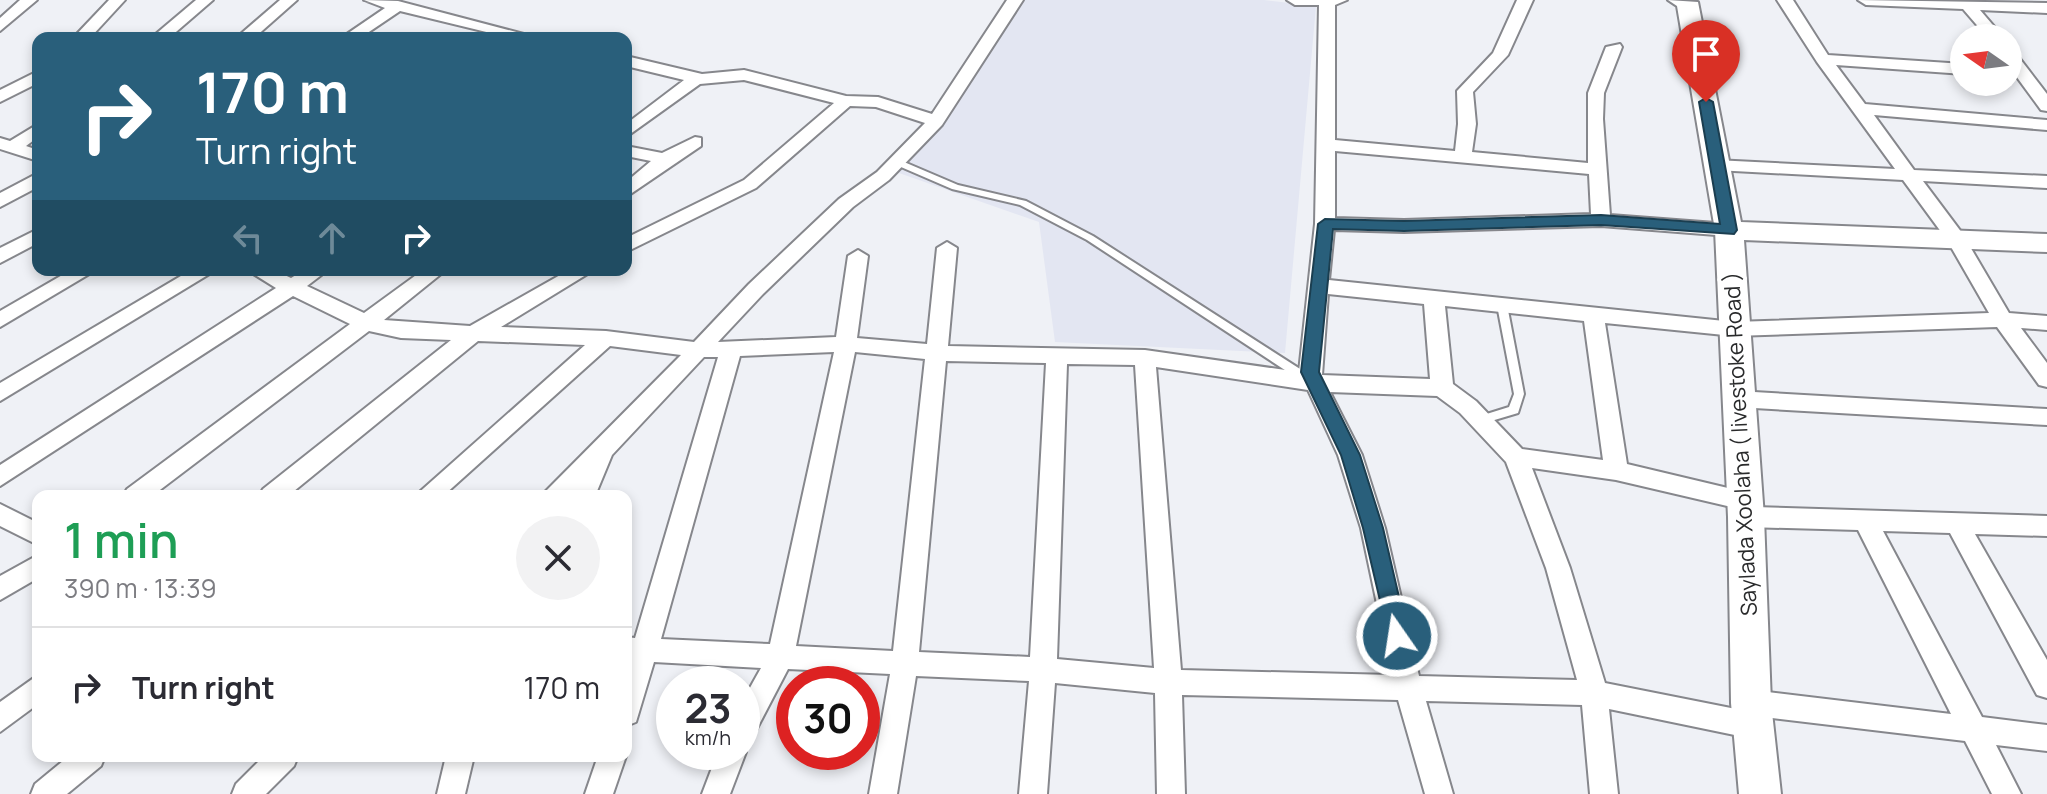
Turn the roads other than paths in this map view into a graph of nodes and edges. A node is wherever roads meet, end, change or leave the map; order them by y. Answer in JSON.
{"nodes":[{"id":1,"x":29,"y":0,"type":"edge"},
{"id":2,"x":117,"y":0,"type":"edge"},
{"id":3,"x":205,"y":0,"type":"edge"},
{"id":4,"x":289,"y":0,"type":"edge"},
{"id":5,"x":372,"y":0,"type":"edge"},
{"id":6,"x":1015,"y":0,"type":"edge"},
{"id":7,"x":1295,"y":0,"type":"edge"},
{"id":8,"x":1331,"y":0,"type":"edge"},
{"id":9,"x":1525,"y":0,"type":"edge"},
{"id":10,"x":1785,"y":0,"type":"edge"},
{"id":11,"x":1866,"y":0,"type":"edge"},
{"id":12,"x":1685,"y":1,"type":"edge"},
{"id":13,"x":1967,"y":2,"type":"edge"},
{"id":14,"x":398,"y":6,"type":"junction"},
{"id":15,"x":2047,"y":8,"type":"edge"},
{"id":16,"x":470,"y":23,"type":"junction"},
{"id":17,"x":1985,"y":24,"type":"edge"},
{"id":18,"x":0,"y":26,"type":"edge"},
{"id":19,"x":87,"y":32,"type":"edge"},
{"id":20,"x":166,"y":32,"type":"edge"},
{"id":21,"x":251,"y":32,"type":"edge"},
{"id":22,"x":358,"y":32,"type":"edge"},
{"id":23,"x":457,"y":32,"type":"edge"},
{"id":24,"x":507,"y":32,"type":"edge"},
{"id":25,"x":1614,"y":47,"type":"dead end"},
{"id":26,"x":1823,"y":59,"type":"junction"},
{"id":27,"x":632,"y":62,"type":"edge"},
{"id":28,"x":1950,"y":68,"type":"edge"},
{"id":29,"x":697,"y":78,"type":"junction"},
{"id":30,"x":32,"y":79,"type":"edge"},
{"id":31,"x":2022,"y":79,"type":"edge"},
{"id":32,"x":0,"y":97,"type":"edge"},
{"id":33,"x":846,"y":101,"type":"junction"},
{"id":34,"x":2047,"y":106,"type":"edge"},
{"id":35,"x":1861,"y":109,"type":"junction"},
{"id":36,"x":936,"y":121,"type":"junction"},
{"id":37,"x":2047,"y":125,"type":"edge"},
{"id":38,"x":632,"y":127,"type":"edge"},
{"id":39,"x":32,"y":132,"type":"edge"},
{"id":40,"x":695,"y":142,"type":"dead end"},
{"id":41,"x":6,"y":145,"type":"edge"},
{"id":42,"x":1328,"y":145,"type":"junction"},
{"id":43,"x":632,"y":152,"type":"edge"},
{"id":44,"x":32,"y":154,"type":"edge"},
{"id":45,"x":1463,"y":155,"type":"junction"},
{"id":46,"x":665,"y":159,"type":"junction"},
{"id":47,"x":897,"y":162,"type":"junction"},
{"id":48,"x":1715,"y":165,"type":"junction"},
{"id":49,"x":1598,"y":169,"type":"junction"},
{"id":50,"x":1910,"y":173,"type":"junction"},
{"id":51,"x":32,"y":182,"type":"edge"},
{"id":52,"x":2047,"y":182,"type":"edge"},
{"id":53,"x":632,"y":186,"type":"edge"},
{"id":54,"x":0,"y":201,"type":"edge"},
{"id":55,"x":1601,"y":220,"type":"junction"},
{"id":56,"x":1325,"y":224,"type":"junction"},
{"id":57,"x":1729,"y":230,"type":"junction"},
{"id":58,"x":1955,"y":237,"type":"junction"},
{"id":59,"x":32,"y":238,"type":"edge"},
{"id":60,"x":632,"y":242,"type":"edge"},
{"id":61,"x":2047,"y":243,"type":"edge"},
{"id":62,"x":947,"y":248,"type":"dead end"},
{"id":63,"x":858,"y":256,"type":"dead end"},
{"id":64,"x":0,"y":257,"type":"edge"},
{"id":65,"x":76,"y":276,"type":"edge"},
{"id":66,"x":196,"y":276,"type":"edge"},
{"id":67,"x":269,"y":276,"type":"edge"},
{"id":68,"x":309,"y":276,"type":"edge"},
{"id":69,"x":428,"y":276,"type":"edge"},
{"id":70,"x":574,"y":276,"type":"edge"},
{"id":71,"x":1318,"y":286,"type":"junction"},
{"id":72,"x":292,"y":287,"type":"junction"},
{"id":73,"x":1434,"y":298,"type":"junction"},
{"id":74,"x":1502,"y":305,"type":"junction"},
{"id":75,"x":1594,"y":316,"type":"junction"},
{"id":76,"x":0,"y":320,"type":"edge"},
{"id":77,"x":2003,"y":320,"type":"junction"},
{"id":78,"x":366,"y":323,"type":"junction"},
{"id":79,"x":2047,"y":323,"type":"edge"},
{"id":80,"x":1734,"y":329,"type":"junction"},
{"id":81,"x":473,"y":334,"type":"junction"},
{"id":82,"x":606,"y":338,"type":"junction"},
{"id":83,"x":846,"y":344,"type":"junction"},
{"id":84,"x":732,"y":347,"type":"junction"},
{"id":85,"x":701,"y":350,"type":"junction"},
{"id":86,"x":939,"y":353,"type":"junction"},
{"id":87,"x":1057,"y":354,"type":"junction"},
{"id":88,"x":1145,"y":358,"type":"junction"},
{"id":89,"x":2047,"y":379,"type":"edge"},
{"id":90,"x":1314,"y":383,"type":"junction"},
{"id":91,"x":1442,"y":388,"type":"junction"},
{"id":92,"x":0,"y":393,"type":"edge"},
{"id":93,"x":1737,"y":399,"type":"junction"},
{"id":94,"x":2047,"y":417,"type":"edge"},
{"id":95,"x":1481,"y":420,"type":"junction"},
{"id":96,"x":608,"y":445,"type":"junction"},
{"id":97,"x":1516,"y":457,"type":"junction"},
{"id":98,"x":1616,"y":471,"type":"junction"},
{"id":99,"x":0,"y":477,"type":"edge"},
{"id":100,"x":143,"y":490,"type":"edge"},
{"id":101,"x":278,"y":490,"type":"edge"},
{"id":102,"x":434,"y":490,"type":"edge"},
{"id":103,"x":559,"y":490,"type":"edge"},
{"id":104,"x":586,"y":490,"type":"edge"},
{"id":105,"x":1746,"y":509,"type":"junction"},
{"id":106,"x":0,"y":514,"type":"edge"},
{"id":107,"x":1865,"y":521,"type":"junction"},
{"id":108,"x":1956,"y":522,"type":"junction"},
{"id":109,"x":2047,"y":526,"type":"edge"},
{"id":110,"x":32,"y":532,"type":"edge"},
{"id":111,"x":32,"y":569,"type":"edge"},
{"id":112,"x":0,"y":589,"type":"edge"},
{"id":113,"x":636,"y":650,"type":"edge"},
{"id":114,"x":781,"y":657,"type":"junction"},
{"id":115,"x":905,"y":662,"type":"junction"},
{"id":116,"x":1043,"y":670,"type":"junction"},
{"id":117,"x":632,"y":675,"type":"edge"},
{"id":118,"x":1168,"y":682,"type":"junction"},
{"id":119,"x":2047,"y":686,"type":"edge"},
{"id":120,"x":1409,"y":691,"type":"junction"},
{"id":121,"x":32,"y":692,"type":"edge"},
{"id":122,"x":1594,"y":693,"type":"junction"},
{"id":123,"x":760,"y":696,"type":"edge"},
{"id":124,"x":1752,"y":714,"type":"junction"},
{"id":125,"x":0,"y":719,"type":"edge"},
{"id":126,"x":1978,"y":732,"type":"junction"},
{"id":127,"x":2047,"y":738,"type":"edge"},
{"id":128,"x":84,"y":762,"type":"edge"},
{"id":129,"x":278,"y":762,"type":"edge"},
{"id":130,"x":459,"y":762,"type":"edge"},
{"id":131,"x":610,"y":762,"type":"edge"},
{"id":132,"x":725,"y":770,"type":"edge"},
{"id":133,"x":45,"y":794,"type":"edge"},
{"id":134,"x":246,"y":794,"type":"edge"},
{"id":135,"x":451,"y":794,"type":"edge"},
{"id":136,"x":599,"y":794,"type":"edge"},
{"id":137,"x":716,"y":794,"type":"edge"},
{"id":138,"x":883,"y":794,"type":"edge"},
{"id":139,"x":1033,"y":794,"type":"edge"},
{"id":140,"x":1171,"y":794,"type":"edge"},
{"id":141,"x":1439,"y":794,"type":"edge"},
{"id":142,"x":1604,"y":794,"type":"edge"},
{"id":143,"x":1760,"y":794,"type":"edge"},
{"id":144,"x":2007,"y":794,"type":"edge"}],
"edges":[{"from":1,"to":18,"type":"street"},
{"from":2,"to":19,"type":"street"},
{"from":3,"to":20,"type":"street"},
{"from":4,"to":21,"type":"street"},
{"from":5,"to":14,"type":"street"},
{"from":6,"to":36,"type":"street"},
{"from":7,"to":8,"type":"street"},
{"from":8,"to":42,"type":"street"},
{"from":9,"to":45,"type":"street"},
{"from":10,"to":26,"type":"street"},
{"from":11,"to":13,"type":"street"},
{"from":12,"to":48,"type":"street","name":"Saylada Xoolaha ( livestoke Road )"},
{"from":13,"to":15,"type":"street"},
{"from":13,"to":17,"type":"street"},
{"from":14,"to":16,"type":"street"},
{"from":14,"to":22,"type":"street"},
{"from":16,"to":23,"type":"street"},
{"from":16,"to":24,"type":"street"},
{"from":25,"to":49,"type":"street"},
{"from":26,"to":28,"type":"street"},
{"from":26,"to":35,"type":"street"},
{"from":27,"to":29,"type":"street"},
{"from":29,"to":33,"type":"street"},
{"from":29,"to":38,"type":"street"},
{"from":30,"to":32,"type":"street"},
{"from":31,"to":34,"type":"street"},
{"from":33,"to":36,"type":"street"},
{"from":33,"to":60,"type":"street"},
{"from":35,"to":37,"type":"street"},
{"from":35,"to":50,"type":"street"},
{"from":36,"to":47,"type":"street"},
{"from":39,"to":41,"type":"street"},
{"from":40,"to":46,"type":"street"},
{"from":41,"to":44,"type":"street"},
{"from":42,"to":45,"type":"street"},
{"from":42,"to":56,"type":"street"},
{"from":43,"to":46,"type":"street"},
{"from":45,"to":49,"type":"street"},
{"from":46,"to":53,"type":"street"},
{"from":47,"to":85,"type":"street"},
{"from":47,"to":90,"type":"lane"},
{"from":48,"to":50,"type":"street"},
{"from":48,"to":57,"type":"street","name":"Saylada Xoolaha ( livestoke Road )"},
{"from":49,"to":55,"type":"street"},
{"from":50,"to":52,"type":"street"},
{"from":50,"to":58,"type":"street"},
{"from":51,"to":54,"type":"street"},
{"from":55,"to":56,"type":"street"},
{"from":55,"to":57,"type":"street"},
{"from":56,"to":71,"type":"street"},
{"from":57,"to":58,"type":"street"},
{"from":57,"to":80,"type":"street","name":"Saylada Xoolaha ( livestoke Road )"},
{"from":58,"to":61,"type":"street"},
{"from":58,"to":77,"type":"street"},
{"from":59,"to":64,"type":"street"},
{"from":62,"to":86,"type":"street"},
{"from":63,"to":83,"type":"street"},
{"from":65,"to":76,"type":"street"},
{"from":66,"to":92,"type":"street"},
{"from":67,"to":72,"type":"street"},
{"from":68,"to":72,"type":"street"},
{"from":69,"to":78,"type":"street"},
{"from":70,"to":81,"type":"street"},
{"from":71,"to":73,"type":"street"},
{"from":71,"to":90,"type":"street"},
{"from":72,"to":78,"type":"street"},
{"from":72,"to":99,"type":"street"},
{"from":73,"to":74,"type":"street"},
{"from":73,"to":91,"type":"street"},
{"from":74,"to":75,"type":"street"},
{"from":74,"to":95,"type":"lane"},
{"from":75,"to":80,"type":"street"},
{"from":75,"to":98,"type":"street"},
{"from":77,"to":79,"type":"street"},
{"from":77,"to":80,"type":"street"},
{"from":77,"to":89,"type":"street"},
{"from":78,"to":81,"type":"street"},
{"from":78,"to":100,"type":"street"},
{"from":80,"to":93,"type":"street","name":"Saylada Xoolaha ( livestoke Road )"},
{"from":81,"to":82,"type":"street"},
{"from":81,"to":101,"type":"street"},
{"from":82,"to":85,"type":"street"},
{"from":82,"to":102,"type":"street"},
{"from":83,"to":84,"type":"street"},
{"from":83,"to":86,"type":"street"},
{"from":83,"to":114,"type":"street"},
{"from":84,"to":85,"type":"street"},
{"from":84,"to":113,"type":"street"},
{"from":85,"to":96,"type":"street"},
{"from":86,"to":87,"type":"street"},
{"from":86,"to":115,"type":"street"},
{"from":87,"to":88,"type":"street"},
{"from":87,"to":116,"type":"street"},
{"from":88,"to":90,"type":"street"},
{"from":88,"to":118,"type":"street"},
{"from":90,"to":91,"type":"street"},
{"from":90,"to":120,"type":"street"},
{"from":91,"to":95,"type":"street"},
{"from":93,"to":94,"type":"street"},
{"from":93,"to":105,"type":"street","name":"Saylada Xoolaha ( livestoke Road )"},
{"from":95,"to":97,"type":"street"},
{"from":96,"to":103,"type":"street"},
{"from":96,"to":104,"type":"street"},
{"from":97,"to":98,"type":"street"},
{"from":97,"to":122,"type":"street"},
{"from":98,"to":105,"type":"street"},
{"from":105,"to":107,"type":"street"},
{"from":105,"to":124,"type":"street","name":"Saylada Xoolaha ( livestoke Road )"},
{"from":106,"to":110,"type":"street"},
{"from":107,"to":108,"type":"street"},
{"from":107,"to":126,"type":"street"},
{"from":108,"to":109,"type":"street"},
{"from":108,"to":119,"type":"street"},
{"from":111,"to":112,"type":"street"},
{"from":113,"to":114,"type":"street"},
{"from":113,"to":117,"type":"street"},
{"from":114,"to":115,"type":"street"},
{"from":114,"to":123,"type":"street"},
{"from":115,"to":116,"type":"street"},
{"from":115,"to":138,"type":"street"},
{"from":116,"to":118,"type":"street"},
{"from":116,"to":139,"type":"street"},
{"from":118,"to":120,"type":"street"},
{"from":118,"to":140,"type":"street"},
{"from":120,"to":122,"type":"street"},
{"from":120,"to":141,"type":"street"},
{"from":121,"to":125,"type":"street"},
{"from":122,"to":124,"type":"street"},
{"from":122,"to":142,"type":"street"},
{"from":124,"to":126,"type":"street"},
{"from":124,"to":143,"type":"street","name":"Saylada Xoolaha ( livestoke Road )"},
{"from":126,"to":127,"type":"street"},
{"from":126,"to":144,"type":"street"},
{"from":128,"to":133,"type":"street"},
{"from":129,"to":134,"type":"street"},
{"from":130,"to":135,"type":"street"},
{"from":131,"to":136,"type":"street"},
{"from":132,"to":137,"type":"street"}]}
